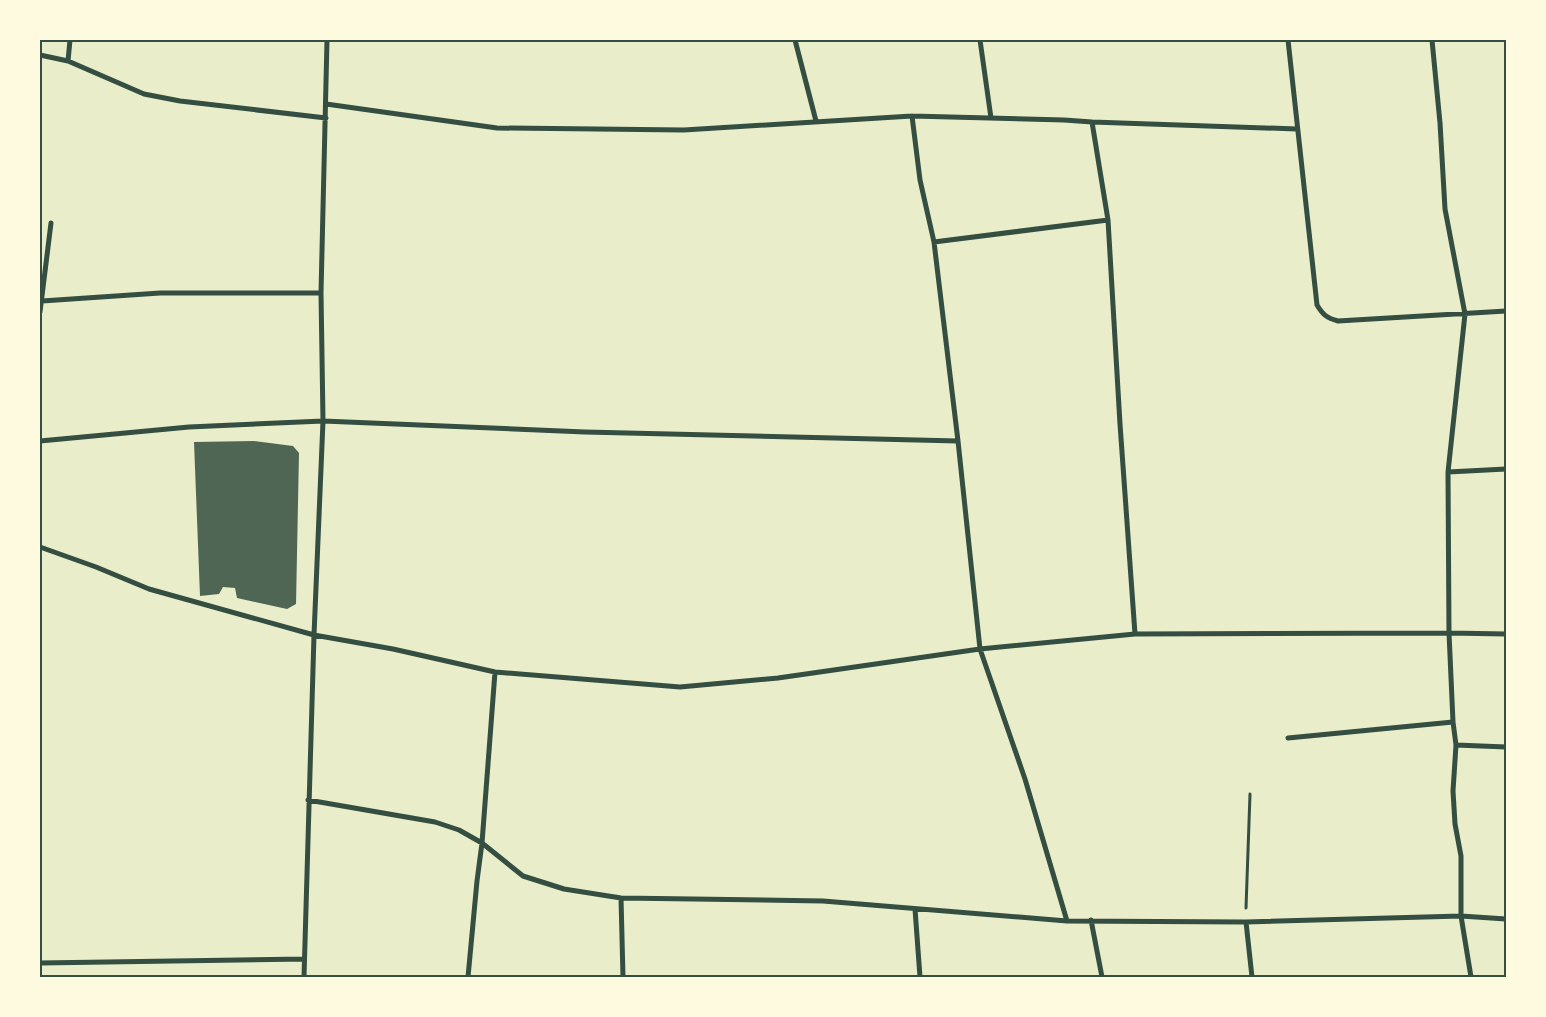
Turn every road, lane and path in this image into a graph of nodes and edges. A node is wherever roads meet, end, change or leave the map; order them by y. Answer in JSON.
{"nodes":[{"id":1,"x":70,"y":40,"type":"edge"},
{"id":2,"x":327,"y":40,"type":"edge"},
{"id":3,"x":795,"y":40,"type":"edge"},
{"id":4,"x":980,"y":40,"type":"edge"},
{"id":5,"x":1288,"y":40,"type":"edge"},
{"id":6,"x":1432,"y":40,"type":"edge"},
{"id":7,"x":40,"y":55,"type":"edge"},
{"id":8,"x":68,"y":61,"type":"junction"},
{"id":9,"x":326,"y":104,"type":"junction"},
{"id":10,"x":912,"y":116,"type":"junction"},
{"id":11,"x":326,"y":118,"type":"junction"},
{"id":12,"x":991,"y":118,"type":"junction"},
{"id":13,"x":816,"y":121,"type":"junction"},
{"id":14,"x":1092,"y":122,"type":"junction"},
{"id":15,"x":1297,"y":129,"type":"junction"},
{"id":16,"x":1108,"y":220,"type":"junction"},
{"id":17,"x":51,"y":223,"type":"dead end"},
{"id":18,"x":934,"y":242,"type":"junction"},
{"id":19,"x":321,"y":293,"type":"junction"},
{"id":20,"x":42,"y":301,"type":"junction"},
{"id":21,"x":1506,"y":311,"type":"edge"},
{"id":22,"x":40,"y":312,"type":"edge"},
{"id":23,"x":1466,"y":314,"type":"junction"},
{"id":24,"x":323,"y":421,"type":"junction"},
{"id":25,"x":40,"y":441,"type":"edge"},
{"id":26,"x":958,"y":441,"type":"junction"},
{"id":27,"x":1506,"y":469,"type":"edge"},
{"id":28,"x":1448,"y":472,"type":"junction"},
{"id":29,"x":40,"y":547,"type":"edge"},
{"id":30,"x":1449,"y":633,"type":"junction"},
{"id":31,"x":1135,"y":634,"type":"junction"},
{"id":32,"x":1506,"y":634,"type":"edge"},
{"id":33,"x":314,"y":635,"type":"junction"},
{"id":34,"x":980,"y":648,"type":"junction"},
{"id":35,"x":495,"y":672,"type":"junction"},
{"id":36,"x":1453,"y":722,"type":"junction"},
{"id":37,"x":1288,"y":738,"type":"dead end"},
{"id":38,"x":1456,"y":746,"type":"junction"},
{"id":39,"x":1506,"y":747,"type":"edge"},
{"id":40,"x":1250,"y":794,"type":"dead end"},
{"id":41,"x":308,"y":800,"type":"junction"},
{"id":42,"x":482,"y":843,"type":"junction"},
{"id":43,"x":621,"y":898,"type":"junction"},
{"id":44,"x":915,"y":909,"type":"junction"},
{"id":45,"x":1461,"y":916,"type":"junction"},
{"id":46,"x":1091,"y":920,"type":"junction"},
{"id":47,"x":1506,"y":920,"type":"edge"},
{"id":48,"x":1068,"y":921,"type":"junction"},
{"id":49,"x":1246,"y":922,"type":"junction"},
{"id":50,"x":304,"y":959,"type":"junction"},
{"id":51,"x":40,"y":963,"type":"edge"},
{"id":52,"x":304,"y":977,"type":"edge"},
{"id":53,"x":468,"y":977,"type":"edge"},
{"id":54,"x":623,"y":977,"type":"edge"},
{"id":55,"x":920,"y":977,"type":"edge"},
{"id":56,"x":1102,"y":977,"type":"edge"},
{"id":57,"x":1252,"y":977,"type":"edge"},
{"id":58,"x":1471,"y":977,"type":"edge"}],
"edges":[{"from":1,"to":8,"type":"street"},
{"from":2,"to":9,"type":"street"},
{"from":3,"to":13,"type":"street"},
{"from":4,"to":12,"type":"street"},
{"from":5,"to":15,"type":"street"},
{"from":6,"to":23,"type":"street"},
{"from":7,"to":8,"type":"street"},
{"from":8,"to":11,"type":"street"},
{"from":9,"to":11,"type":"street"},
{"from":9,"to":13,"type":"street"},
{"from":10,"to":12,"type":"street"},
{"from":10,"to":13,"type":"street"},
{"from":10,"to":18,"type":"street"},
{"from":11,"to":19,"type":"street"},
{"from":12,"to":14,"type":"street"},
{"from":14,"to":15,"type":"street"},
{"from":14,"to":16,"type":"street"},
{"from":15,"to":23,"type":"street"},
{"from":16,"to":18,"type":"street"},
{"from":16,"to":31,"type":"street"},
{"from":17,"to":20,"type":"street"},
{"from":18,"to":26,"type":"street"},
{"from":19,"to":20,"type":"street"},
{"from":19,"to":24,"type":"street"},
{"from":20,"to":22,"type":"street"},
{"from":21,"to":23,"type":"street"},
{"from":23,"to":28,"type":"street"},
{"from":24,"to":25,"type":"street"},
{"from":24,"to":26,"type":"street"},
{"from":24,"to":33,"type":"street"},
{"from":26,"to":34,"type":"street"},
{"from":27,"to":28,"type":"street"},
{"from":28,"to":30,"type":"street"},
{"from":29,"to":33,"type":"street"},
{"from":30,"to":31,"type":"street"},
{"from":30,"to":32,"type":"street"},
{"from":30,"to":36,"type":"street"},
{"from":31,"to":34,"type":"street"},
{"from":33,"to":35,"type":"street"},
{"from":33,"to":41,"type":"street"},
{"from":34,"to":35,"type":"street"},
{"from":34,"to":48,"type":"street"},
{"from":35,"to":42,"type":"street"},
{"from":36,"to":37,"type":"street"},
{"from":36,"to":38,"type":"street"},
{"from":38,"to":39,"type":"street"},
{"from":38,"to":45,"type":"street"},
{"from":40,"to":49,"type":"path"},
{"from":41,"to":42,"type":"street"},
{"from":41,"to":50,"type":"street"},
{"from":42,"to":43,"type":"street"},
{"from":42,"to":53,"type":"street"},
{"from":43,"to":44,"type":"street"},
{"from":43,"to":54,"type":"street"},
{"from":44,"to":48,"type":"street"},
{"from":44,"to":55,"type":"street"},
{"from":45,"to":47,"type":"street"},
{"from":45,"to":49,"type":"street"},
{"from":45,"to":58,"type":"street"},
{"from":46,"to":48,"type":"street"},
{"from":46,"to":49,"type":"street"},
{"from":46,"to":56,"type":"street"},
{"from":49,"to":57,"type":"street"},
{"from":50,"to":51,"type":"street"},
{"from":50,"to":52,"type":"street"}]}
